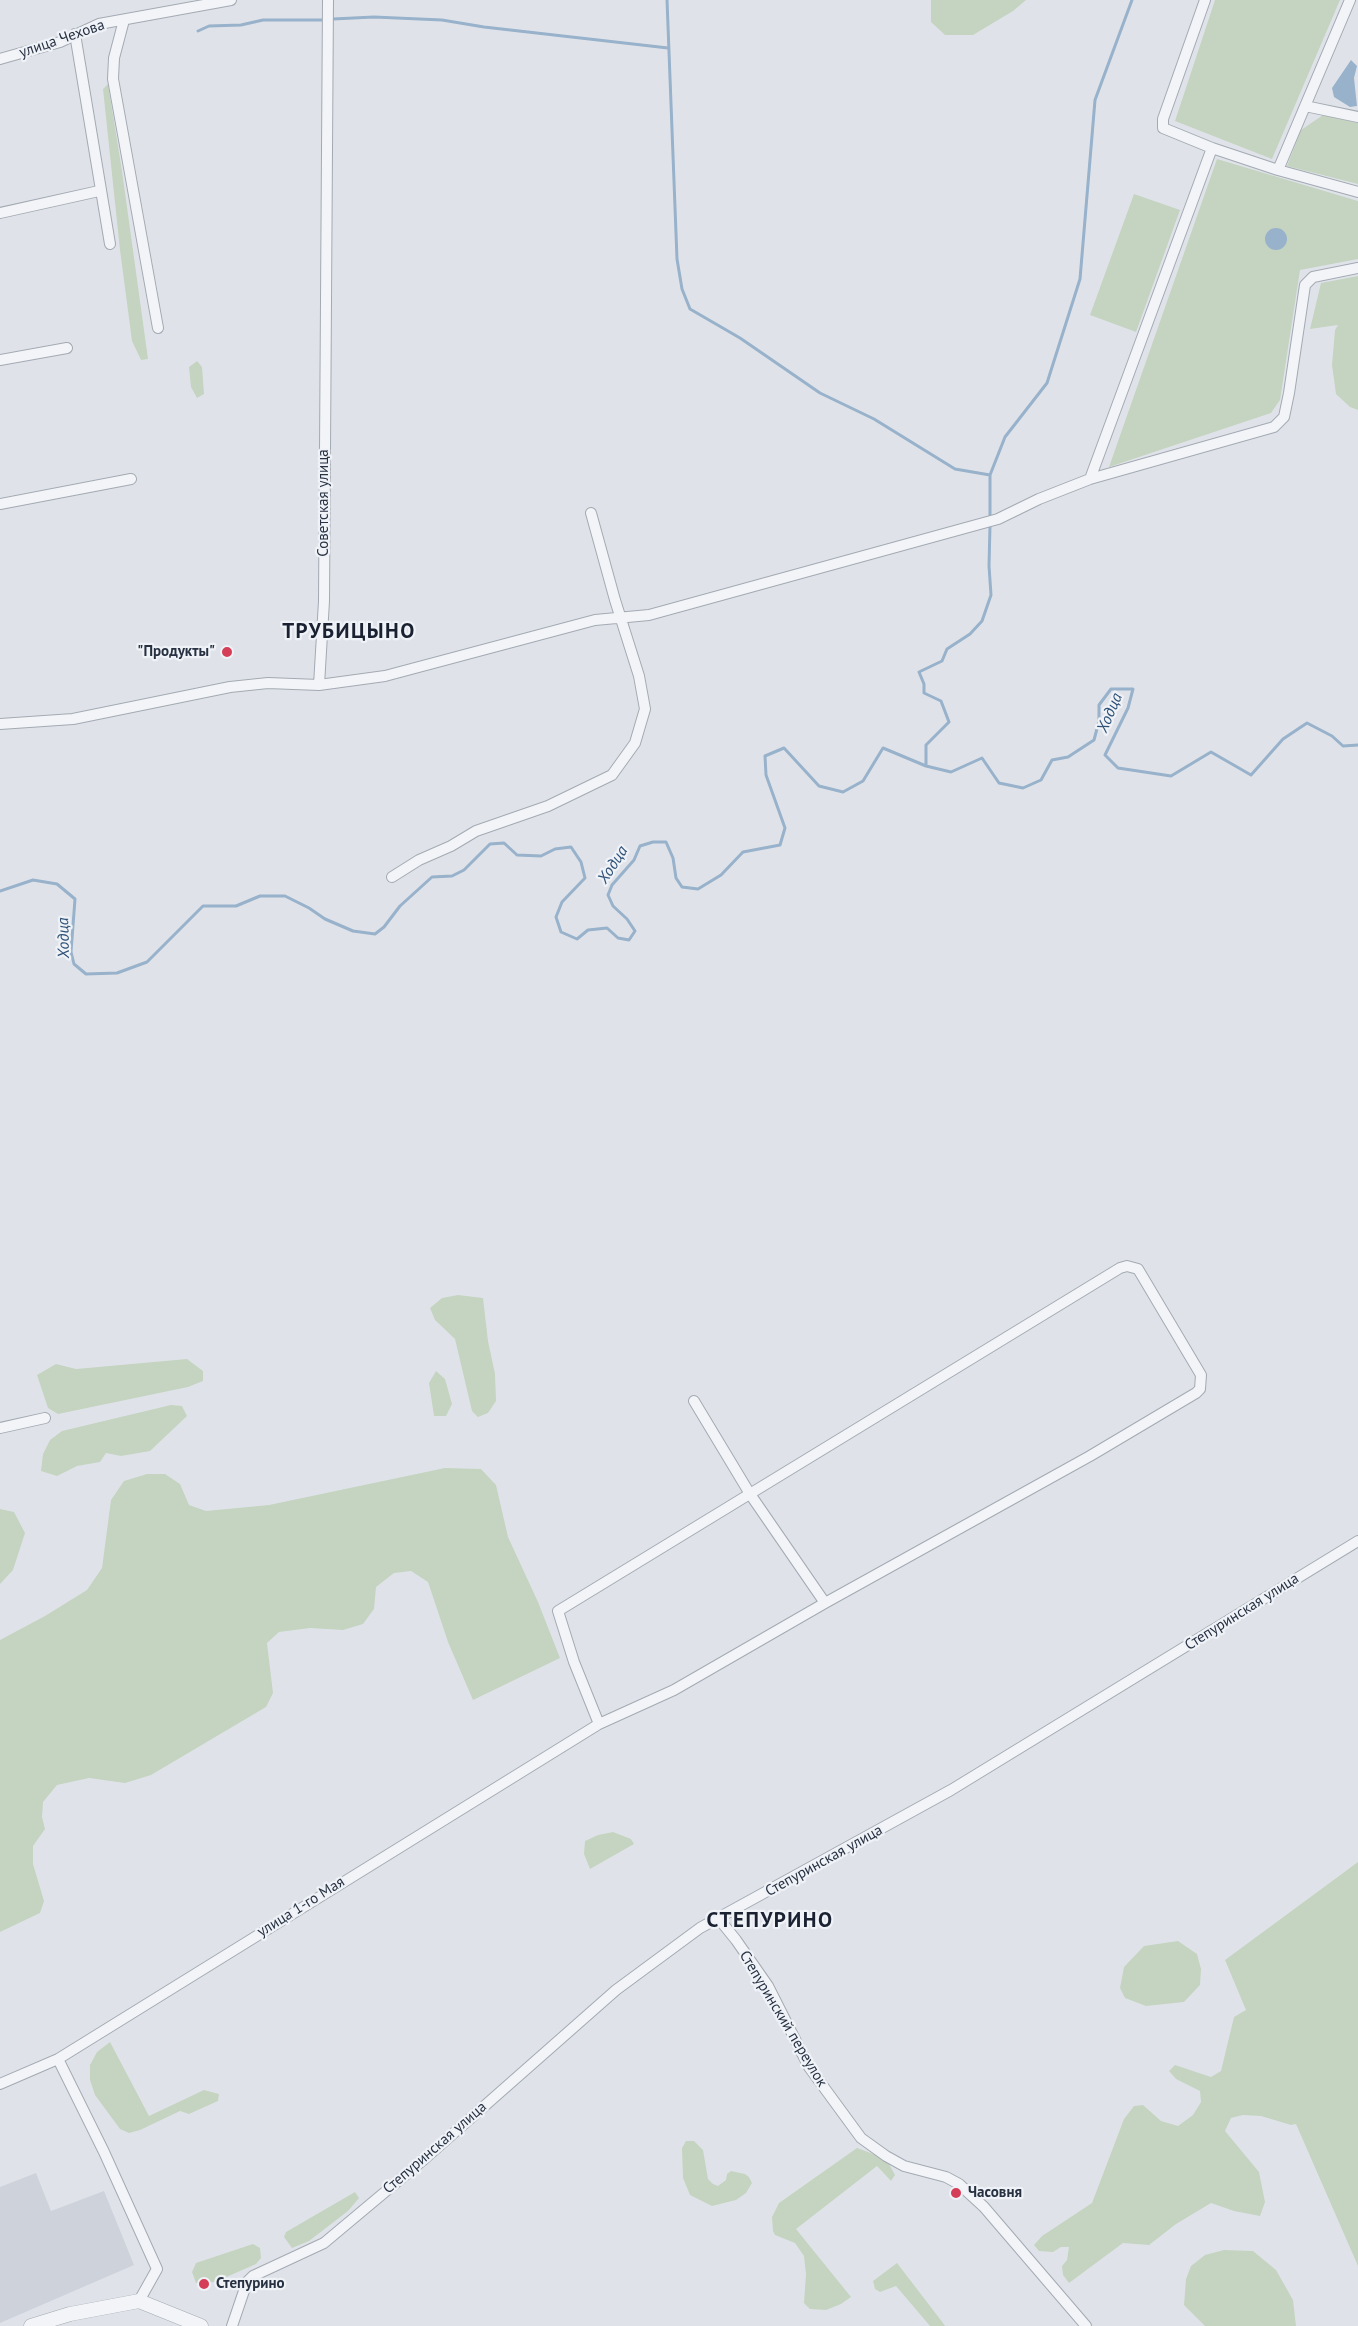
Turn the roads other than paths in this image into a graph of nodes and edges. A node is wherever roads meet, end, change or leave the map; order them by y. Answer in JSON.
{"nodes":[{"id":1,"x":231,"y":0,"type":"edge"},
{"id":2,"x":328,"y":0,"type":"edge"},
{"id":3,"x":1205,"y":0,"type":"edge"},
{"id":4,"x":1350,"y":0,"type":"edge"},
{"id":5,"x":124,"y":20,"type":"junction"},
{"id":6,"x":75,"y":34,"type":"junction"},
{"id":7,"x":0,"y":59,"type":"edge"},
{"id":8,"x":1305,"y":106,"type":"junction"},
{"id":9,"x":1358,"y":117,"type":"edge"},
{"id":10,"x":1212,"y":148,"type":"junction"},
{"id":11,"x":1278,"y":170,"type":"junction"},
{"id":12,"x":99,"y":191,"type":"junction"},
{"id":13,"x":1358,"y":192,"type":"edge"},
{"id":14,"x":0,"y":213,"type":"edge"},
{"id":15,"x":110,"y":244,"type":"dead end"},
{"id":16,"x":1358,"y":268,"type":"edge"},
{"id":17,"x":158,"y":328,"type":"dead end"},
{"id":18,"x":68,"y":348,"type":"dead end"},
{"id":19,"x":0,"y":360,"type":"edge"},
{"id":20,"x":131,"y":479,"type":"dead end"},
{"id":21,"x":1090,"y":479,"type":"junction"},
{"id":22,"x":0,"y":504,"type":"edge"},
{"id":23,"x":591,"y":513,"type":"dead end"},
{"id":24,"x":621,"y":617,"type":"junction"},
{"id":25,"x":319,"y":684,"type":"junction"},
{"id":26,"x":0,"y":724,"type":"edge"},
{"id":27,"x":392,"y":877,"type":"dead end"},
{"id":28,"x":694,"y":1401,"type":"dead end"},
{"id":29,"x":45,"y":1418,"type":"dead end"},
{"id":30,"x":0,"y":1428,"type":"edge"},
{"id":31,"x":750,"y":1494,"type":"junction"},
{"id":32,"x":1358,"y":1540,"type":"edge"},
{"id":33,"x":825,"y":1603,"type":"junction"},
{"id":34,"x":599,"y":1724,"type":"junction"},
{"id":35,"x":719,"y":1919,"type":"junction"},
{"id":36,"x":58,"y":2059,"type":"junction"},
{"id":37,"x":0,"y":2084,"type":"edge"},
{"id":38,"x":139,"y":2301,"type":"junction"},
{"id":39,"x":32,"y":2326,"type":"edge"},
{"id":40,"x":201,"y":2326,"type":"edge"},
{"id":41,"x":231,"y":2326,"type":"edge"},
{"id":42,"x":1086,"y":2326,"type":"edge"}],
"edges":[{"from":1,"to":5,"type":"street","name":"улица Чехова"},
{"from":2,"to":25,"type":"street","name":"Советская улица"},
{"from":3,"to":10,"type":"street"},
{"from":4,"to":8,"type":"street"},
{"from":5,"to":6,"type":"street","name":"улица Чехова"},
{"from":5,"to":17,"type":"street"},
{"from":6,"to":7,"type":"street","name":"улица Чехова"},
{"from":6,"to":12,"type":"street"},
{"from":8,"to":9,"type":"street"},
{"from":8,"to":11,"type":"street"},
{"from":10,"to":11,"type":"street"},
{"from":10,"to":21,"type":"street"},
{"from":11,"to":13,"type":"street"},
{"from":12,"to":14,"type":"street"},
{"from":12,"to":15,"type":"street"},
{"from":16,"to":21,"type":"street"},
{"from":18,"to":19,"type":"street"},
{"from":20,"to":22,"type":"street"},
{"from":21,"to":24,"type":"street"},
{"from":23,"to":24,"type":"street"},
{"from":24,"to":25,"type":"street"},
{"from":24,"to":27,"type":"street"},
{"from":25,"to":26,"type":"street"},
{"from":28,"to":31,"type":"street"},
{"from":29,"to":30,"type":"street"},
{"from":31,"to":33,"type":"street"},
{"from":31,"to":33,"type":"street","name":"улица 1-го Мая"},
{"from":31,"to":34,"type":"street"},
{"from":32,"to":35,"type":"street","name":"Степуринская улица"},
{"from":33,"to":34,"type":"street","name":"улица 1-го Мая"},
{"from":34,"to":36,"type":"street","name":"улица 1-го Мая"},
{"from":35,"to":41,"type":"street","name":"Степуринская улица"},
{"from":35,"to":42,"type":"street","name":"Степуринский переулок"},
{"from":36,"to":37,"type":"street","name":"улица 1-го Мая"},
{"from":36,"to":38,"type":"street"},
{"from":38,"to":39,"type":"street"},
{"from":38,"to":40,"type":"street"}]}
